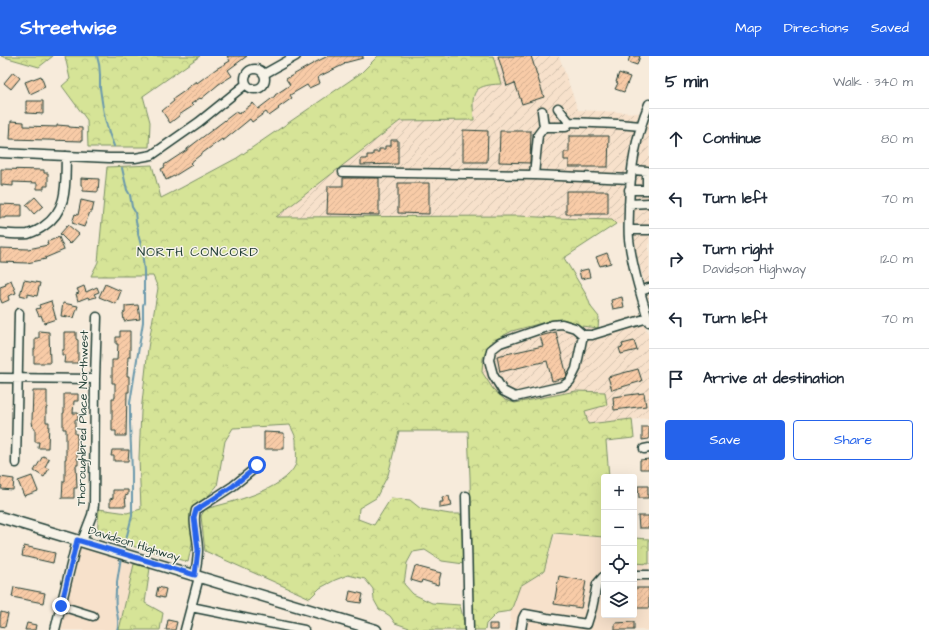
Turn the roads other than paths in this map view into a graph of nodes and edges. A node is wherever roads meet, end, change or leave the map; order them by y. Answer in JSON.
{"nodes":[{"id":1,"x":296,"y":56,"type":"edge"},
{"id":2,"x":264,"y":74,"type":"junction"},
{"id":3,"x":246,"y":84,"type":"junction"},
{"id":4,"x":649,"y":104,"type":"edge"},
{"id":5,"x":558,"y":108,"type":"dead end"},
{"id":6,"x":542,"y":111,"type":"dead end"},
{"id":7,"x":647,"y":116,"type":"edge"},
{"id":8,"x":569,"y":122,"type":"junction"},
{"id":9,"x":641,"y":126,"type":"junction"},
{"id":10,"x":544,"y":127,"type":"junction"},
{"id":11,"x":0,"y":153,"type":"edge"},
{"id":12,"x":66,"y":156,"type":"junction"},
{"id":13,"x":632,"y":170,"type":"junction"},
{"id":14,"x":343,"y":172,"type":"dead end"},
{"id":15,"x":534,"y":175,"type":"junction"},
{"id":16,"x":631,"y":179,"type":"junction"},
{"id":17,"x":629,"y":190,"type":"junction"},
{"id":18,"x":648,"y":190,"type":"edge"},
{"id":19,"x":649,"y":203,"type":"edge"},
{"id":20,"x":629,"y":204,"type":"junction"},
{"id":21,"x":629,"y":230,"type":"junction"},
{"id":22,"x":649,"y":230,"type":"edge"},
{"id":23,"x":0,"y":233,"type":"edge"},
{"id":24,"x":649,"y":288,"type":"edge"},
{"id":25,"x":641,"y":291,"type":"junction"},
{"id":26,"x":19,"y":313,"type":"dead end"},
{"id":27,"x":97,"y":317,"type":"dead end"},
{"id":28,"x":648,"y":320,"type":"edge"},
{"id":29,"x":583,"y":335,"type":"junction"},
{"id":30,"x":0,"y":378,"type":"edge"},
{"id":31,"x":18,"y":378,"type":"junction"},
{"id":32,"x":95,"y":379,"type":"junction"},
{"id":33,"x":16,"y":463,"type":"dead end"},
{"id":34,"x":257,"y":465,"type":"dead end"},
{"id":35,"x":466,"y":496,"type":"dead end"},
{"id":36,"x":0,"y":517,"type":"edge"},
{"id":37,"x":79,"y":541,"type":"junction"},
{"id":38,"x":649,"y":575,"type":"edge"},
{"id":39,"x":197,"y":576,"type":"junction"},
{"id":40,"x":637,"y":576,"type":"edge"},
{"id":41,"x":601,"y":579,"type":"edge"},
{"id":42,"x":61,"y":606,"type":"junction"},
{"id":43,"x":191,"y":607,"type":"junction"},
{"id":44,"x":94,"y":616,"type":"dead end"},
{"id":45,"x":55,"y":630,"type":"edge"},
{"id":46,"x":185,"y":630,"type":"edge"},
{"id":47,"x":304,"y":630,"type":"edge"},
{"id":48,"x":376,"y":630,"type":"edge"},
{"id":49,"x":470,"y":630,"type":"edge"},
{"id":50,"x":520,"y":630,"type":"edge"}],
"edges":[{"from":1,"to":2,"type":"street"},
{"from":2,"to":3,"type":"street"},
{"from":2,"to":3,"type":"street"},
{"from":3,"to":12,"type":"street"},
{"from":4,"to":7,"type":"street"},
{"from":5,"to":8,"type":"street"},
{"from":6,"to":10,"type":"street"},
{"from":7,"to":9,"type":"street"},
{"from":8,"to":9,"type":"street"},
{"from":8,"to":10,"type":"street"},
{"from":9,"to":13,"type":"street"},
{"from":10,"to":15,"type":"street"},
{"from":11,"to":12,"type":"street"},
{"from":12,"to":23,"type":"street"},
{"from":13,"to":16,"type":"street"},
{"from":13,"to":18,"type":"street"},
{"from":14,"to":15,"type":"street"},
{"from":15,"to":16,"type":"street"},
{"from":16,"to":17,"type":"street"},
{"from":17,"to":18,"type":"street"},
{"from":17,"to":20,"type":"street"},
{"from":19,"to":20,"type":"street"},
{"from":20,"to":21,"type":"street"},
{"from":21,"to":22,"type":"street"},
{"from":21,"to":25,"type":"street"},
{"from":24,"to":25,"type":"street"},
{"from":25,"to":28,"type":"street"},
{"from":26,"to":31,"type":"street"},
{"from":27,"to":32,"type":"street","name":"Thoroughbred Place Northwest"},
{"from":28,"to":29,"type":"street"},
{"from":29,"to":29,"type":"street"},
{"from":30,"to":31,"type":"street"},
{"from":31,"to":32,"type":"street"},
{"from":31,"to":33,"type":"street"},
{"from":32,"to":37,"type":"street","name":"Thoroughbred Place Northwest"},
{"from":34,"to":39,"type":"street"},
{"from":35,"to":49,"type":"street"},
{"from":36,"to":37,"type":"main road","name":"Davidson Highway"},
{"from":37,"to":39,"type":"main road","name":"Davidson Highway"},
{"from":37,"to":42,"type":"street","name":"Thoroughbred Place Northwest"},
{"from":38,"to":40,"type":"street"},
{"from":39,"to":43,"type":"street"},
{"from":39,"to":48,"type":"main road","name":"Davidson Highway"},
{"from":41,"to":50,"type":"street"},
{"from":42,"to":44,"type":"street"},
{"from":42,"to":45,"type":"street","name":"Thoroughbred Place Northwest"},
{"from":43,"to":46,"type":"street"},
{"from":43,"to":47,"type":"street"}]}
